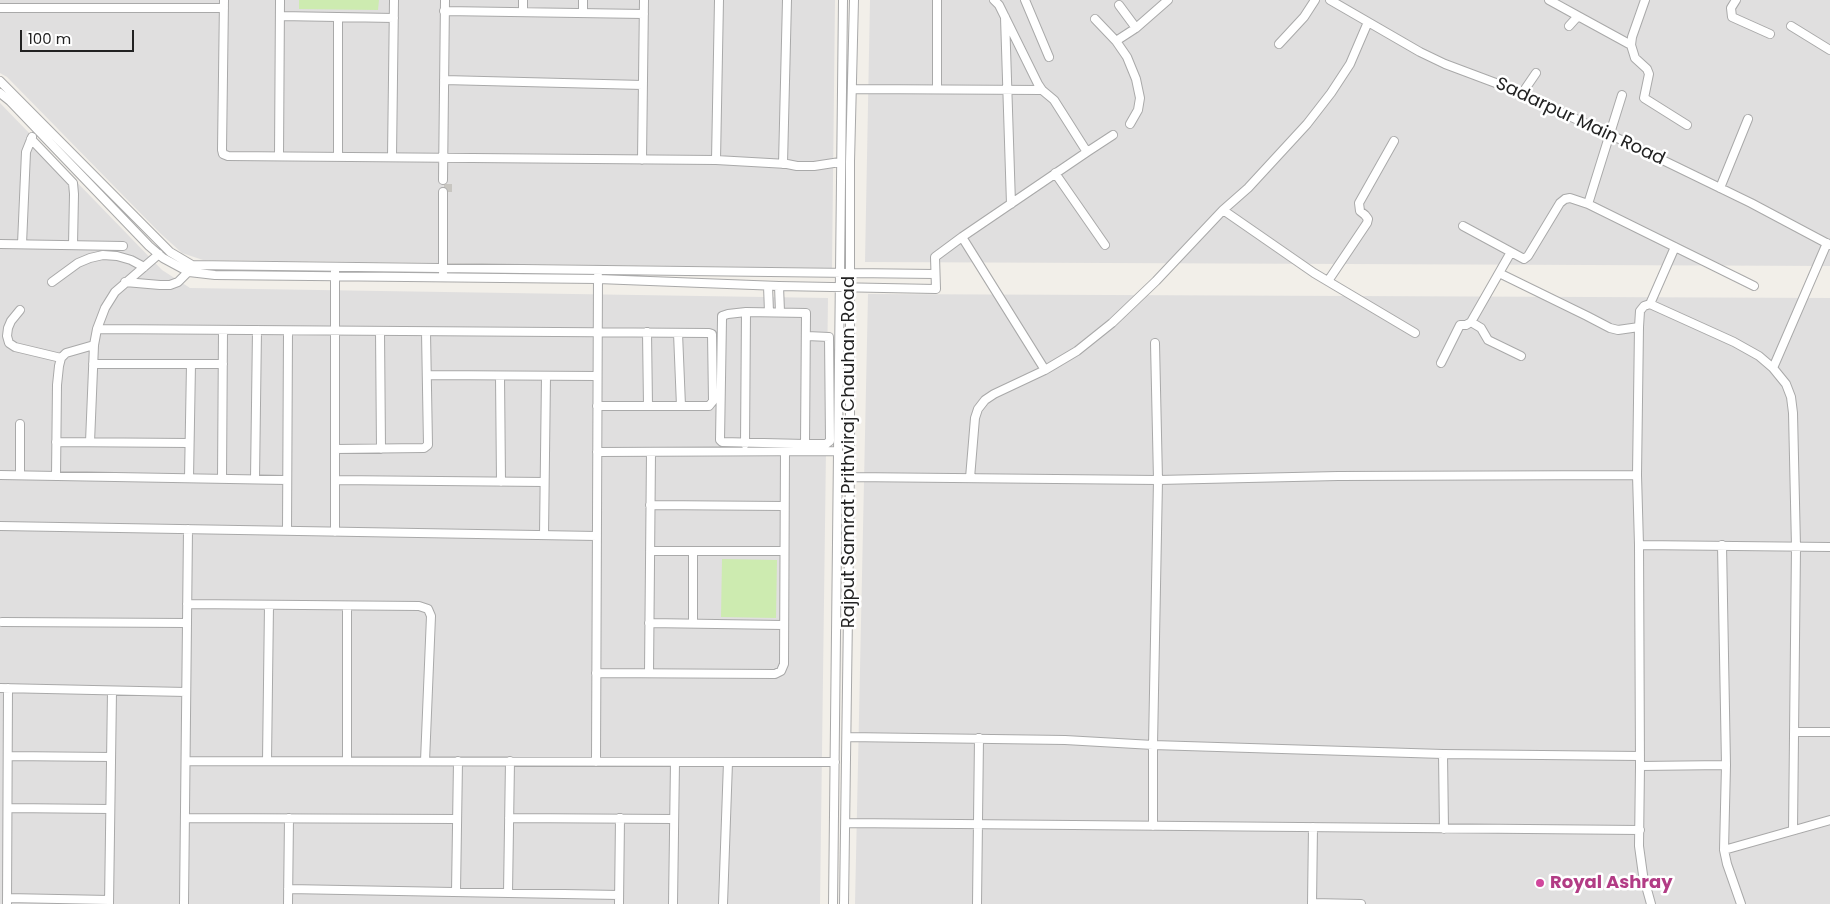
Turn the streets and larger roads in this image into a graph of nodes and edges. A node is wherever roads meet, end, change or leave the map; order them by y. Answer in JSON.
{"nodes":[{"id":1,"x":280,"y":0,"type":"edge"},
{"id":2,"x":394,"y":0,"type":"edge"},
{"id":3,"x":445,"y":0,"type":"edge"},
{"id":4,"x":523,"y":0,"type":"edge"},
{"id":5,"x":583,"y":0,"type":"edge"},
{"id":6,"x":644,"y":0,"type":"edge"},
{"id":7,"x":719,"y":0,"type":"edge"},
{"id":8,"x":787,"y":0,"type":"edge"},
{"id":9,"x":843,"y":0,"type":"edge"},
{"id":10,"x":854,"y":0,"type":"edge"},
{"id":11,"x":937,"y":0,"type":"edge"},
{"id":12,"x":994,"y":0,"type":"edge"},
{"id":13,"x":1025,"y":0,"type":"edge"},
{"id":14,"x":1168,"y":0,"type":"edge"},
{"id":15,"x":1315,"y":0,"type":"edge"},
{"id":16,"x":1330,"y":0,"type":"edge"},
{"id":17,"x":1549,"y":0,"type":"edge"},
{"id":18,"x":1645,"y":0,"type":"edge"},
{"id":19,"x":1736,"y":0,"type":"edge"},
{"id":20,"x":91,"y":3,"type":"edge"},
{"id":21,"x":30,"y":4,"type":"edge"},
{"id":22,"x":160,"y":4,"type":"edge"},
{"id":23,"x":224,"y":4,"type":"edge"},
{"id":24,"x":1118,"y":5,"type":"dead end"},
{"id":25,"x":0,"y":8,"type":"edge"},
{"id":26,"x":444,"y":11,"type":"junction"},
{"id":27,"x":523,"y":11,"type":"junction"},
{"id":28,"x":583,"y":13,"type":"junction"},
{"id":29,"x":644,"y":14,"type":"junction"},
{"id":30,"x":280,"y":16,"type":"junction"},
{"id":31,"x":1578,"y":16,"type":"junction"},
{"id":32,"x":338,"y":17,"type":"junction"},
{"id":33,"x":1006,"y":17,"type":"junction"},
{"id":34,"x":394,"y":18,"type":"junction"},
{"id":35,"x":1095,"y":19,"type":"dead end"},
{"id":36,"x":1368,"y":22,"type":"junction"},
{"id":37,"x":1569,"y":26,"type":"dead end"},
{"id":38,"x":1791,"y":26,"type":"dead end"},
{"id":39,"x":1136,"y":28,"type":"junction"},
{"id":40,"x":1770,"y":34,"type":"dead end"},
{"id":41,"x":1116,"y":42,"type":"junction"},
{"id":42,"x":1279,"y":44,"type":"dead end"},
{"id":43,"x":1631,"y":45,"type":"junction"},
{"id":44,"x":1830,"y":50,"type":"edge"},
{"id":45,"x":1049,"y":57,"type":"dead end"},
{"id":46,"x":1536,"y":74,"type":"dead end"},
{"id":47,"x":444,"y":80,"type":"junction"},
{"id":48,"x":0,"y":81,"type":"edge"},
{"id":49,"x":643,"y":85,"type":"junction"},
{"id":50,"x":852,"y":89,"type":"junction"},
{"id":51,"x":937,"y":89,"type":"junction"},
{"id":52,"x":1009,"y":90,"type":"junction"},
{"id":53,"x":1042,"y":90,"type":"junction"},
{"id":54,"x":0,"y":94,"type":"edge"},
{"id":55,"x":1521,"y":95,"type":"junction"},
{"id":56,"x":1622,"y":95,"type":"dead end"},
{"id":57,"x":1748,"y":119,"type":"dead end"},
{"id":58,"x":1130,"y":124,"type":"dead end"},
{"id":59,"x":1687,"y":125,"type":"dead end"},
{"id":60,"x":38,"y":131,"type":"junction"},
{"id":61,"x":1611,"y":134,"type":"junction"},
{"id":62,"x":1113,"y":135,"type":"dead end"},
{"id":63,"x":30,"y":139,"type":"junction"},
{"id":64,"x":1394,"y":141,"type":"dead end"},
{"id":65,"x":1087,"y":152,"type":"junction"},
{"id":66,"x":279,"y":156,"type":"junction"},
{"id":67,"x":338,"y":157,"type":"junction"},
{"id":68,"x":392,"y":157,"type":"junction"},
{"id":69,"x":446,"y":157,"type":"junction"},
{"id":70,"x":642,"y":160,"type":"junction"},
{"id":71,"x":716,"y":160,"type":"junction"},
{"id":72,"x":840,"y":162,"type":"junction"},
{"id":73,"x":785,"y":164,"type":"junction"},
{"id":74,"x":1055,"y":174,"type":"junction"},
{"id":75,"x":446,"y":180,"type":"tunnel mouth"},
{"id":76,"x":1720,"y":188,"type":"junction"},
{"id":77,"x":445,"y":192,"type":"tunnel mouth"},
{"id":78,"x":1011,"y":204,"type":"junction"},
{"id":79,"x":1588,"y":204,"type":"junction"},
{"id":80,"x":1223,"y":210,"type":"junction"},
{"id":81,"x":1463,"y":226,"type":"dead end"},
{"id":82,"x":962,"y":236,"type":"junction"},
{"id":83,"x":0,"y":244,"type":"edge"},
{"id":84,"x":22,"y":244,"type":"junction"},
{"id":85,"x":1828,"y":244,"type":"edge"},
{"id":86,"x":73,"y":245,"type":"junction"},
{"id":87,"x":1105,"y":245,"type":"dead end"},
{"id":88,"x":123,"y":246,"type":"dead end"},
{"id":89,"x":1675,"y":247,"type":"junction"},
{"id":90,"x":1511,"y":252,"type":"junction"},
{"id":91,"x":160,"y":254,"type":"junction"},
{"id":92,"x":144,"y":267,"type":"junction"},
{"id":93,"x":190,"y":269,"type":"junction"},
{"id":94,"x":335,"y":272,"type":"junction"},
{"id":95,"x":445,"y":272,"type":"junction"},
{"id":96,"x":1499,"y":273,"type":"junction"},
{"id":97,"x":839,"y":274,"type":"junction"},
{"id":98,"x":850,"y":274,"type":"junction"},
{"id":99,"x":935,"y":274,"type":"junction"},
{"id":100,"x":598,"y":275,"type":"junction"},
{"id":101,"x":1328,"y":281,"type":"junction"},
{"id":102,"x":52,"y":282,"type":"dead end"},
{"id":103,"x":125,"y":282,"type":"junction"},
{"id":104,"x":768,"y":286,"type":"junction"},
{"id":105,"x":779,"y":286,"type":"junction"},
{"id":106,"x":1754,"y":286,"type":"dead end"},
{"id":107,"x":839,"y":288,"type":"junction"},
{"id":108,"x":850,"y":288,"type":"junction"},
{"id":109,"x":1650,"y":304,"type":"junction"},
{"id":110,"x":20,"y":310,"type":"dead end"},
{"id":111,"x":746,"y":312,"type":"junction"},
{"id":112,"x":769,"y":312,"type":"junction"},
{"id":113,"x":780,"y":312,"type":"junction"},
{"id":114,"x":1471,"y":322,"type":"junction"},
{"id":115,"x":1639,"y":327,"type":"junction"},
{"id":116,"x":97,"y":329,"type":"junction"},
{"id":117,"x":223,"y":330,"type":"junction"},
{"id":118,"x":257,"y":330,"type":"junction"},
{"id":119,"x":288,"y":331,"type":"junction"},
{"id":120,"x":335,"y":331,"type":"junction"},
{"id":121,"x":380,"y":332,"type":"junction"},
{"id":122,"x":426,"y":332,"type":"junction"},
{"id":123,"x":598,"y":332,"type":"junction"},
{"id":124,"x":647,"y":332,"type":"junction"},
{"id":125,"x":678,"y":332,"type":"junction"},
{"id":126,"x":1415,"y":333,"type":"dead end"},
{"id":127,"x":807,"y":336,"type":"junction"},
{"id":128,"x":1155,"y":343,"type":"dead end"},
{"id":129,"x":94,"y":345,"type":"junction"},
{"id":130,"x":1521,"y":356,"type":"dead end"},
{"id":131,"x":62,"y":358,"type":"junction"},
{"id":132,"x":1441,"y":363,"type":"dead end"},
{"id":133,"x":93,"y":364,"type":"junction"},
{"id":134,"x":190,"y":364,"type":"junction"},
{"id":135,"x":223,"y":364,"type":"junction"},
{"id":136,"x":1773,"y":368,"type":"junction"},
{"id":137,"x":1045,"y":370,"type":"junction"},
{"id":138,"x":426,"y":375,"type":"junction"},
{"id":139,"x":500,"y":376,"type":"junction"},
{"id":140,"x":546,"y":376,"type":"junction"},
{"id":141,"x":597,"y":376,"type":"junction"},
{"id":142,"x":597,"y":406,"type":"junction"},
{"id":143,"x":648,"y":406,"type":"junction"},
{"id":144,"x":680,"y":406,"type":"junction"},
{"id":145,"x":20,"y":424,"type":"dead end"},
{"id":146,"x":56,"y":442,"type":"junction"},
{"id":147,"x":90,"y":442,"type":"junction"},
{"id":148,"x":189,"y":442,"type":"junction"},
{"id":149,"x":745,"y":444,"type":"junction"},
{"id":150,"x":805,"y":444,"type":"junction"},
{"id":151,"x":381,"y":448,"type":"junction"},
{"id":152,"x":335,"y":449,"type":"junction"},
{"id":153,"x":785,"y":451,"type":"junction"},
{"id":154,"x":838,"y":451,"type":"junction"},
{"id":155,"x":597,"y":452,"type":"junction"},
{"id":156,"x":651,"y":452,"type":"junction"},
{"id":157,"x":0,"y":475,"type":"edge"},
{"id":158,"x":1638,"y":475,"type":"junction"},
{"id":159,"x":20,"y":476,"type":"junction"},
{"id":160,"x":56,"y":476,"type":"junction"},
{"id":161,"x":850,"y":477,"type":"junction"},
{"id":162,"x":189,"y":478,"type":"junction"},
{"id":163,"x":970,"y":478,"type":"junction"},
{"id":164,"x":222,"y":479,"type":"junction"},
{"id":165,"x":255,"y":479,"type":"junction"},
{"id":166,"x":287,"y":480,"type":"junction"},
{"id":167,"x":335,"y":480,"type":"junction"},
{"id":168,"x":1158,"y":480,"type":"junction"},
{"id":169,"x":501,"y":482,"type":"junction"},
{"id":170,"x":544,"y":482,"type":"junction"},
{"id":171,"x":650,"y":505,"type":"junction"},
{"id":172,"x":784,"y":506,"type":"junction"},
{"id":173,"x":0,"y":526,"type":"edge"},
{"id":174,"x":188,"y":529,"type":"junction"},
{"id":175,"x":287,"y":531,"type":"junction"},
{"id":176,"x":336,"y":532,"type":"junction"},
{"id":177,"x":544,"y":535,"type":"junction"},
{"id":178,"x":596,"y":536,"type":"junction"},
{"id":179,"x":1638,"y":545,"type":"junction"},
{"id":180,"x":1722,"y":545,"type":"junction"},
{"id":181,"x":1796,"y":547,"type":"junction"},
{"id":182,"x":1830,"y":547,"type":"edge"},
{"id":183,"x":650,"y":551,"type":"junction"},
{"id":184,"x":693,"y":551,"type":"junction"},
{"id":185,"x":784,"y":551,"type":"junction"},
{"id":186,"x":187,"y":604,"type":"junction"},
{"id":187,"x":269,"y":605,"type":"junction"},
{"id":188,"x":347,"y":606,"type":"junction"},
{"id":189,"x":2,"y":622,"type":"dead end"},
{"id":190,"x":187,"y":623,"type":"junction"},
{"id":191,"x":650,"y":623,"type":"junction"},
{"id":192,"x":693,"y":624,"type":"junction"},
{"id":193,"x":783,"y":625,"type":"junction"},
{"id":194,"x":596,"y":672,"type":"junction"},
{"id":195,"x":649,"y":673,"type":"junction"},
{"id":196,"x":4,"y":688,"type":"edge"},
{"id":197,"x":112,"y":691,"type":"junction"},
{"id":198,"x":186,"y":692,"type":"junction"},
{"id":199,"x":1795,"y":732,"type":"junction"},
{"id":200,"x":1830,"y":732,"type":"edge"},
{"id":201,"x":847,"y":737,"type":"junction"},
{"id":202,"x":979,"y":738,"type":"junction"},
{"id":203,"x":1153,"y":745,"type":"junction"},
{"id":204,"x":1443,"y":754,"type":"junction"},
{"id":205,"x":8,"y":756,"type":"junction"},
{"id":206,"x":1640,"y":756,"type":"junction"},
{"id":207,"x":111,"y":757,"type":"junction"},
{"id":208,"x":186,"y":761,"type":"junction"},
{"id":209,"x":266,"y":761,"type":"junction"},
{"id":210,"x":347,"y":761,"type":"junction"},
{"id":211,"x":425,"y":761,"type":"junction"},
{"id":212,"x":458,"y":761,"type":"junction"},
{"id":213,"x":510,"y":761,"type":"junction"},
{"id":214,"x":596,"y":762,"type":"junction"},
{"id":215,"x":675,"y":762,"type":"junction"},
{"id":216,"x":728,"y":762,"type":"junction"},
{"id":217,"x":835,"y":762,"type":"junction"},
{"id":218,"x":1640,"y":766,"type":"junction"},
{"id":219,"x":1726,"y":766,"type":"junction"},
{"id":220,"x":8,"y":808,"type":"junction"},
{"id":221,"x":110,"y":809,"type":"junction"},
{"id":222,"x":185,"y":818,"type":"junction"},
{"id":223,"x":289,"y":818,"type":"junction"},
{"id":224,"x":509,"y":818,"type":"junction"},
{"id":225,"x":620,"y":818,"type":"junction"},
{"id":226,"x":457,"y":819,"type":"junction"},
{"id":227,"x":674,"y":819,"type":"junction"},
{"id":228,"x":1830,"y":820,"type":"edge"},
{"id":229,"x":846,"y":823,"type":"junction"},
{"id":230,"x":978,"y":824,"type":"junction"},
{"id":231,"x":1153,"y":826,"type":"junction"},
{"id":232,"x":1313,"y":827,"type":"junction"},
{"id":233,"x":1444,"y":828,"type":"junction"},
{"id":234,"x":1640,"y":830,"type":"junction"},
{"id":235,"x":1793,"y":830,"type":"junction"},
{"id":236,"x":1724,"y":850,"type":"junction"},
{"id":237,"x":288,"y":889,"type":"junction"},
{"id":238,"x":456,"y":892,"type":"junction"},
{"id":239,"x":508,"y":894,"type":"junction"},
{"id":240,"x":619,"y":900,"type":"edge"},
{"id":241,"x":7,"y":901,"type":"edge"},
{"id":242,"x":109,"y":902,"type":"edge"},
{"id":243,"x":184,"y":904,"type":"edge"},
{"id":244,"x":288,"y":904,"type":"edge"},
{"id":245,"x":673,"y":904,"type":"edge"},
{"id":246,"x":724,"y":904,"type":"edge"},
{"id":247,"x":833,"y":904,"type":"edge"},
{"id":248,"x":844,"y":904,"type":"edge"},
{"id":249,"x":977,"y":904,"type":"edge"},
{"id":250,"x":1312,"y":904,"type":"edge"},
{"id":251,"x":1361,"y":904,"type":"edge"},
{"id":252,"x":1651,"y":904,"type":"edge"},
{"id":253,"x":1741,"y":904,"type":"edge"}],
"edges":[{"from":1,"to":30,"type":"street"},
{"from":2,"to":34,"type":"street"},
{"from":3,"to":26,"type":"street"},
{"from":4,"to":27,"type":"street"},
{"from":5,"to":28,"type":"street"},
{"from":6,"to":29,"type":"street"},
{"from":7,"to":71,"type":"street"},
{"from":8,"to":73,"type":"street"},
{"from":9,"to":72,"type":"street","name":"Rajput Samrat Prithviraj Chauhan Road"},
{"from":10,"to":50,"type":"street","name":"Rajput Samrat Prithviraj Chauhan Road"},
{"from":11,"to":51,"type":"street"},
{"from":12,"to":33,"type":"street"},
{"from":13,"to":45,"type":"street"},
{"from":14,"to":39,"type":"street"},
{"from":15,"to":42,"type":"street"},
{"from":16,"to":36,"type":"street","name":"Sadarpur Main Road"},
{"from":17,"to":31,"type":"street"},
{"from":18,"to":43,"type":"street"},
{"from":19,"to":40,"type":"street"},
{"from":20,"to":21,"type":"street"},
{"from":20,"to":22,"type":"street"},
{"from":21,"to":25,"type":"street"},
{"from":22,"to":23,"type":"street"},
{"from":23,"to":66,"type":"street"},
{"from":24,"to":39,"type":"street"},
{"from":26,"to":27,"type":"street"},
{"from":26,"to":47,"type":"street"},
{"from":27,"to":28,"type":"street"},
{"from":28,"to":29,"type":"street"},
{"from":29,"to":49,"type":"street"},
{"from":30,"to":32,"type":"street"},
{"from":30,"to":66,"type":"street"},
{"from":31,"to":37,"type":"street"},
{"from":31,"to":43,"type":"street"},
{"from":32,"to":34,"type":"street"},
{"from":32,"to":67,"type":"street"},
{"from":33,"to":52,"type":"street"},
{"from":33,"to":53,"type":"street"},
{"from":34,"to":68,"type":"street"},
{"from":35,"to":41,"type":"street"},
{"from":36,"to":55,"type":"street","name":"Sadarpur Main Road"},
{"from":36,"to":80,"type":"street"},
{"from":38,"to":44,"type":"street"},
{"from":39,"to":41,"type":"street"},
{"from":41,"to":58,"type":"street"},
{"from":43,"to":59,"type":"street"},
{"from":46,"to":55,"type":"street"},
{"from":47,"to":49,"type":"street"},
{"from":47,"to":69,"type":"street"},
{"from":48,"to":93,"type":"street"},
{"from":49,"to":70,"type":"street"},
{"from":50,"to":51,"type":"street"},
{"from":50,"to":98,"type":"street","name":"Rajput Samrat Prithviraj Chauhan Road"},
{"from":51,"to":52,"type":"street"},
{"from":52,"to":53,"type":"street"},
{"from":52,"to":78,"type":"street"},
{"from":53,"to":65,"type":"street"},
{"from":54,"to":60,"type":"street"},
{"from":55,"to":61,"type":"street","name":"Sadarpur Main Road"},
{"from":56,"to":61,"type":"street"},
{"from":57,"to":76,"type":"street"},
{"from":60,"to":63,"type":"street"},
{"from":60,"to":91,"type":"street"},
{"from":61,"to":76,"type":"street","name":"Sadarpur Main Road"},
{"from":61,"to":79,"type":"street"},
{"from":62,"to":65,"type":"street"},
{"from":63,"to":84,"type":"street"},
{"from":63,"to":86,"type":"street"},
{"from":64,"to":101,"type":"street"},
{"from":65,"to":74,"type":"street"},
{"from":66,"to":67,"type":"street"},
{"from":67,"to":68,"type":"street"},
{"from":68,"to":69,"type":"street"},
{"from":69,"to":70,"type":"street"},
{"from":69,"to":75,"type":"street"},
{"from":70,"to":71,"type":"street"},
{"from":71,"to":73,"type":"street"},
{"from":72,"to":73,"type":"street"},
{"from":72,"to":97,"type":"street","name":"Rajput Samrat Prithviraj Chauhan Road"},
{"from":74,"to":78,"type":"street"},
{"from":74,"to":87,"type":"street"},
{"from":76,"to":85,"type":"street","name":"Sadarpur Main Road"},
{"from":77,"to":95,"type":"street"},
{"from":78,"to":82,"type":"street"},
{"from":79,"to":89,"type":"street"},
{"from":79,"to":90,"type":"street"},
{"from":80,"to":101,"type":"street"},
{"from":80,"to":137,"type":"street"},
{"from":81,"to":90,"type":"street"},
{"from":82,"to":99,"type":"street"},
{"from":82,"to":137,"type":"street"},
{"from":83,"to":84,"type":"street"},
{"from":84,"to":86,"type":"street"},
{"from":85,"to":136,"type":"street"},
{"from":86,"to":88,"type":"street"},
{"from":89,"to":106,"type":"street"},
{"from":89,"to":109,"type":"street"},
{"from":90,"to":96,"type":"street"},
{"from":91,"to":92,"type":"street"},
{"from":91,"to":93,"type":"street"},
{"from":92,"to":102,"type":"street"},
{"from":92,"to":103,"type":"street"},
{"from":93,"to":94,"type":"street"},
{"from":93,"to":103,"type":"street"},
{"from":94,"to":95,"type":"street"},
{"from":94,"to":120,"type":"street"},
{"from":95,"to":100,"type":"street"},
{"from":96,"to":114,"type":"street"},
{"from":96,"to":115,"type":"street"},
{"from":97,"to":98,"type":"street"},
{"from":97,"to":100,"type":"street"},
{"from":97,"to":107,"type":"street","name":"Rajput Samrat Prithviraj Chauhan Road"},
{"from":98,"to":99,"type":"street"},
{"from":98,"to":108,"type":"street","name":"Rajput Samrat Prithviraj Chauhan Road"},
{"from":99,"to":108,"type":"street"},
{"from":100,"to":104,"type":"street"},
{"from":100,"to":123,"type":"street"},
{"from":101,"to":126,"type":"street"},
{"from":103,"to":116,"type":"street"},
{"from":104,"to":105,"type":"street"},
{"from":104,"to":112,"type":"street"},
{"from":105,"to":107,"type":"street"},
{"from":105,"to":113,"type":"street"},
{"from":107,"to":108,"type":"street"},
{"from":107,"to":154,"type":"street","name":"Rajput Samrat Prithviraj Chauhan Road"},
{"from":108,"to":161,"type":"street","name":"Rajput Samrat Prithviraj Chauhan Road"},
{"from":109,"to":115,"type":"street"},
{"from":109,"to":136,"type":"street"},
{"from":110,"to":131,"type":"street"},
{"from":111,"to":112,"type":"street"},
{"from":111,"to":149,"type":"street"},
{"from":111,"to":149,"type":"street"},
{"from":112,"to":113,"type":"street"},
{"from":113,"to":127,"type":"street"},
{"from":114,"to":130,"type":"street"},
{"from":114,"to":132,"type":"street"},
{"from":115,"to":158,"type":"street"},
{"from":116,"to":117,"type":"street"},
{"from":116,"to":129,"type":"street"},
{"from":117,"to":118,"type":"street"},
{"from":117,"to":135,"type":"street"},
{"from":118,"to":119,"type":"street"},
{"from":118,"to":165,"type":"street"},
{"from":119,"to":120,"type":"street"},
{"from":119,"to":166,"type":"street"},
{"from":120,"to":121,"type":"street"},
{"from":120,"to":152,"type":"street"},
{"from":121,"to":122,"type":"street"},
{"from":121,"to":151,"type":"street"},
{"from":122,"to":123,"type":"street"},
{"from":122,"to":138,"type":"street"},
{"from":123,"to":124,"type":"street"},
{"from":123,"to":141,"type":"street"},
{"from":124,"to":125,"type":"street"},
{"from":124,"to":143,"type":"street"},
{"from":125,"to":144,"type":"street"},
{"from":125,"to":144,"type":"street"},
{"from":127,"to":150,"type":"street"},
{"from":127,"to":150,"type":"street"},
{"from":128,"to":168,"type":"street"},
{"from":129,"to":131,"type":"street"},
{"from":129,"to":133,"type":"street"},
{"from":131,"to":146,"type":"street"},
{"from":133,"to":134,"type":"street"},
{"from":133,"to":147,"type":"street"},
{"from":134,"to":135,"type":"street"},
{"from":134,"to":148,"type":"street"},
{"from":135,"to":164,"type":"street"},
{"from":136,"to":181,"type":"street"},
{"from":137,"to":163,"type":"street"},
{"from":138,"to":139,"type":"street"},
{"from":138,"to":151,"type":"street"},
{"from":139,"to":140,"type":"street"},
{"from":139,"to":169,"type":"street"},
{"from":140,"to":141,"type":"street"},
{"from":140,"to":170,"type":"street"},
{"from":141,"to":142,"type":"street"},
{"from":142,"to":143,"type":"street"},
{"from":142,"to":155,"type":"street"},
{"from":143,"to":144,"type":"street"},
{"from":145,"to":159,"type":"street"},
{"from":146,"to":147,"type":"street"},
{"from":146,"to":160,"type":"street"},
{"from":147,"to":148,"type":"street"},
{"from":148,"to":162,"type":"street"},
{"from":149,"to":150,"type":"street"},
{"from":151,"to":152,"type":"street"},
{"from":152,"to":167,"type":"street"},
{"from":153,"to":154,"type":"street"},
{"from":153,"to":156,"type":"street"},
{"from":153,"to":172,"type":"street"},
{"from":154,"to":217,"type":"street","name":"Rajput Samrat Prithviraj Chauhan Road"},
{"from":155,"to":156,"type":"street"},
{"from":155,"to":178,"type":"street"},
{"from":156,"to":171,"type":"street"},
{"from":157,"to":159,"type":"street"},
{"from":158,"to":168,"type":"street"},
{"from":158,"to":179,"type":"street"},
{"from":159,"to":160,"type":"street"},
{"from":160,"to":162,"type":"street"},
{"from":161,"to":163,"type":"street"},
{"from":161,"to":201,"type":"street","name":"Rajput Samrat Prithviraj Chauhan Road"},
{"from":162,"to":164,"type":"street"},
{"from":163,"to":168,"type":"street"},
{"from":164,"to":165,"type":"street"},
{"from":165,"to":166,"type":"street"},
{"from":166,"to":175,"type":"street"},
{"from":167,"to":169,"type":"street"},
{"from":167,"to":176,"type":"street"},
{"from":168,"to":203,"type":"street"},
{"from":169,"to":170,"type":"street"},
{"from":170,"to":177,"type":"street"},
{"from":171,"to":172,"type":"street"},
{"from":171,"to":183,"type":"street"},
{"from":172,"to":185,"type":"street"},
{"from":173,"to":174,"type":"street"},
{"from":174,"to":175,"type":"street"},
{"from":174,"to":186,"type":"street"},
{"from":175,"to":176,"type":"street"},
{"from":176,"to":177,"type":"street"},
{"from":177,"to":178,"type":"street"},
{"from":178,"to":194,"type":"street"},
{"from":179,"to":180,"type":"street"},
{"from":179,"to":206,"type":"street"},
{"from":180,"to":181,"type":"street"},
{"from":180,"to":219,"type":"street"},
{"from":181,"to":182,"type":"street"},
{"from":181,"to":199,"type":"street"},
{"from":183,"to":184,"type":"street"},
{"from":183,"to":191,"type":"street"},
{"from":184,"to":185,"type":"street"},
{"from":184,"to":192,"type":"street"},
{"from":185,"to":193,"type":"street"},
{"from":186,"to":187,"type":"street"},
{"from":186,"to":190,"type":"street"},
{"from":187,"to":188,"type":"street"},
{"from":187,"to":209,"type":"street"},
{"from":188,"to":210,"type":"street"},
{"from":188,"to":211,"type":"street"},
{"from":189,"to":190,"type":"street"},
{"from":190,"to":198,"type":"street"},
{"from":191,"to":192,"type":"street"},
{"from":191,"to":195,"type":"street"},
{"from":192,"to":193,"type":"street"},
{"from":193,"to":195,"type":"street"},
{"from":194,"to":195,"type":"street"},
{"from":194,"to":214,"type":"street"},
{"from":196,"to":197,"type":"street"},
{"from":196,"to":205,"type":"street"},
{"from":197,"to":198,"type":"street"},
{"from":197,"to":207,"type":"street"},
{"from":198,"to":208,"type":"street"},
{"from":199,"to":200,"type":"street"},
{"from":199,"to":235,"type":"street"},
{"from":201,"to":202,"type":"street"},
{"from":201,"to":229,"type":"street","name":"Rajput Samrat Prithviraj Chauhan Road"},
{"from":202,"to":203,"type":"street"},
{"from":202,"to":230,"type":"street"},
{"from":203,"to":204,"type":"street"},
{"from":203,"to":231,"type":"street"},
{"from":204,"to":206,"type":"street"},
{"from":204,"to":233,"type":"street"},
{"from":205,"to":207,"type":"street"},
{"from":205,"to":220,"type":"street"},
{"from":206,"to":218,"type":"street"},
{"from":207,"to":221,"type":"street"},
{"from":208,"to":209,"type":"street"},
{"from":208,"to":222,"type":"street"},
{"from":209,"to":210,"type":"street"},
{"from":210,"to":211,"type":"street"},
{"from":211,"to":212,"type":"street"},
{"from":212,"to":213,"type":"street"},
{"from":212,"to":226,"type":"street"},
{"from":213,"to":214,"type":"street"},
{"from":213,"to":224,"type":"street"},
{"from":214,"to":215,"type":"street"},
{"from":215,"to":216,"type":"street"},
{"from":215,"to":227,"type":"street"},
{"from":216,"to":217,"type":"street"},
{"from":216,"to":246,"type":"street"},
{"from":217,"to":247,"type":"street","name":"Rajput Samrat Prithviraj Chauhan Road"},
{"from":218,"to":219,"type":"street"},
{"from":218,"to":234,"type":"street"},
{"from":219,"to":236,"type":"street"},
{"from":220,"to":221,"type":"street"},
{"from":220,"to":241,"type":"street"},
{"from":221,"to":242,"type":"street"},
{"from":222,"to":223,"type":"street"},
{"from":222,"to":243,"type":"street"},
{"from":223,"to":226,"type":"street"},
{"from":223,"to":237,"type":"street"},
{"from":224,"to":225,"type":"street"},
{"from":224,"to":239,"type":"street"},
{"from":225,"to":227,"type":"street"},
{"from":225,"to":240,"type":"street"},
{"from":226,"to":238,"type":"street"},
{"from":227,"to":245,"type":"street"},
{"from":228,"to":235,"type":"street"},
{"from":229,"to":230,"type":"street"},
{"from":229,"to":248,"type":"street","name":"Rajput Samrat Prithviraj Chauhan Road"},
{"from":230,"to":231,"type":"street"},
{"from":230,"to":249,"type":"street"},
{"from":231,"to":232,"type":"street"},
{"from":232,"to":233,"type":"street"},
{"from":232,"to":250,"type":"street"},
{"from":233,"to":234,"type":"street"},
{"from":234,"to":252,"type":"street"},
{"from":235,"to":236,"type":"street"},
{"from":236,"to":253,"type":"street"},
{"from":237,"to":238,"type":"street"},
{"from":237,"to":244,"type":"street"},
{"from":238,"to":239,"type":"street"},
{"from":239,"to":240,"type":"street"},
{"from":241,"to":242,"type":"street"},
{"from":250,"to":251,"type":"street"}]}
